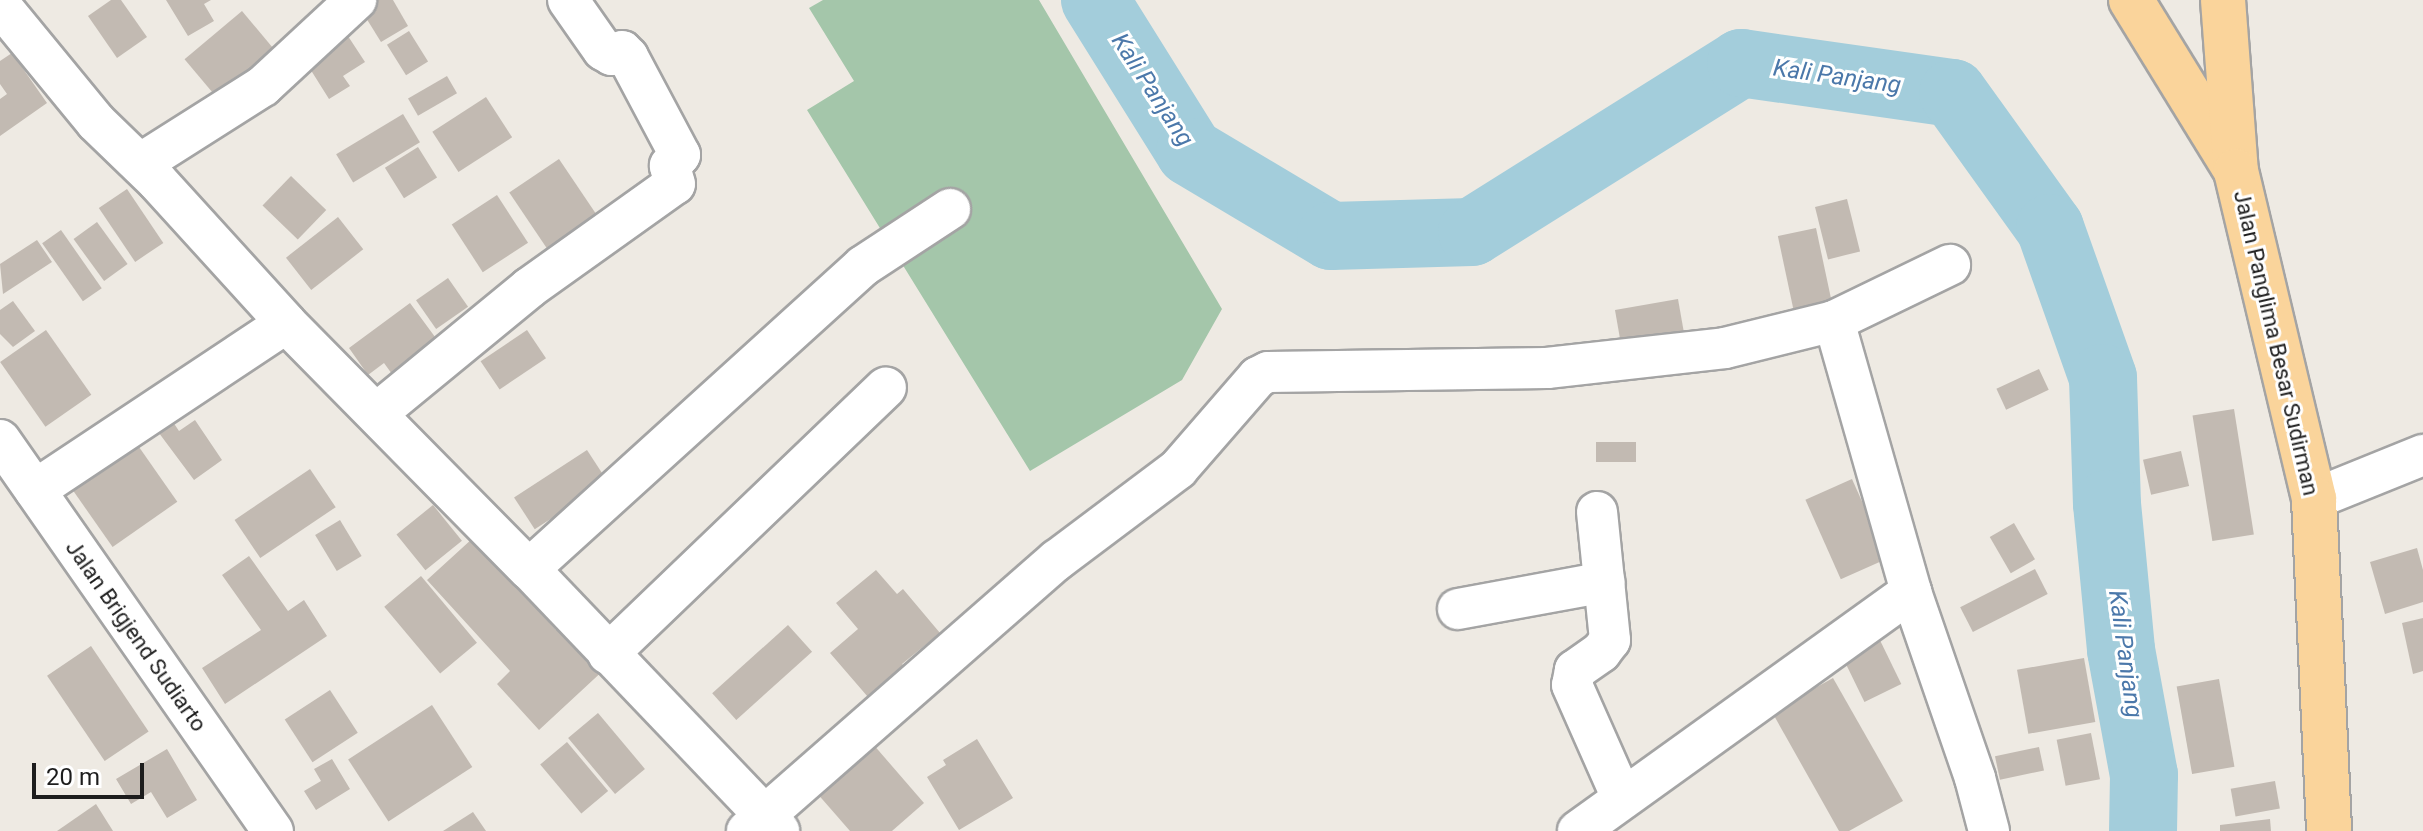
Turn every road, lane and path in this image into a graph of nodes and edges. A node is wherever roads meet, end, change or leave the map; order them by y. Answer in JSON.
{"nodes":[{"id":1,"x":356,"y":0,"type":"edge"},
{"id":2,"x":568,"y":0,"type":"edge"},
{"id":3,"x":2131,"y":0,"type":"edge"},
{"id":4,"x":2223,"y":0,"type":"edge"},
{"id":5,"x":0,"y":5,"type":"edge"},
{"id":6,"x":140,"y":164,"type":"junction"},
{"id":7,"x":2236,"y":171,"type":"junction"},
{"id":8,"x":950,"y":209,"type":"dead end"},
{"id":9,"x":1950,"y":265,"type":"dead end"},
{"id":10,"x":1834,"y":321,"type":"junction"},
{"id":11,"x":286,"y":323,"type":"junction"},
{"id":12,"x":886,"y":387,"type":"dead end"},
{"id":13,"x":377,"y":413,"type":"junction"},
{"id":14,"x":0,"y":440,"type":"edge"},
{"id":15,"x":2423,"y":455,"type":"edge"},
{"id":16,"x":35,"y":490,"type":"junction"},
{"id":17,"x":2314,"y":499,"type":"junction"},
{"id":18,"x":1597,"y":512,"type":"dead end"},
{"id":19,"x":529,"y":569,"type":"junction"},
{"id":20,"x":1605,"y":582,"type":"junction"},
{"id":21,"x":1911,"y":592,"type":"junction"},
{"id":22,"x":1458,"y":609,"type":"dead end"},
{"id":23,"x":608,"y":654,"type":"junction"},
{"id":24,"x":1622,"y":798,"type":"junction"},
{"id":25,"x":763,"y":826,"type":"edge"},
{"id":26,"x":273,"y":831,"type":"edge"},
{"id":27,"x":1578,"y":831,"type":"edge"},
{"id":28,"x":1989,"y":831,"type":"edge"},
{"id":29,"x":2329,"y":831,"type":"edge"}],
"edges":[{"from":1,"to":6,"type":"street"},
{"from":2,"to":13,"type":"street"},
{"from":3,"to":7,"type":"main road"},
{"from":4,"to":7,"type":"main road","name":"Jalan Panglima Besar Sudirman"},
{"from":5,"to":6,"type":"street"},
{"from":6,"to":11,"type":"street"},
{"from":7,"to":17,"type":"main road","name":"Jalan Panglima Besar Sudirman"},
{"from":8,"to":19,"type":"street"},
{"from":9,"to":10,"type":"street"},
{"from":10,"to":21,"type":"street"},
{"from":10,"to":25,"type":"street"},
{"from":11,"to":13,"type":"street"},
{"from":11,"to":16,"type":"street"},
{"from":12,"to":23,"type":"street"},
{"from":13,"to":19,"type":"street"},
{"from":14,"to":16,"type":"street","name":"Jalan Brigjend Sudiarto"},
{"from":15,"to":17,"type":"street"},
{"from":16,"to":26,"type":"street","name":"Jalan Brigjend Sudiarto"},
{"from":17,"to":29,"type":"main road","name":"Jalan Panglima Besar Sudirman"},
{"from":18,"to":20,"type":"street"},
{"from":19,"to":23,"type":"street"},
{"from":20,"to":22,"type":"street"},
{"from":20,"to":24,"type":"street"},
{"from":21,"to":24,"type":"street"},
{"from":21,"to":28,"type":"street"},
{"from":23,"to":25,"type":"street"},
{"from":24,"to":27,"type":"street"}]}
